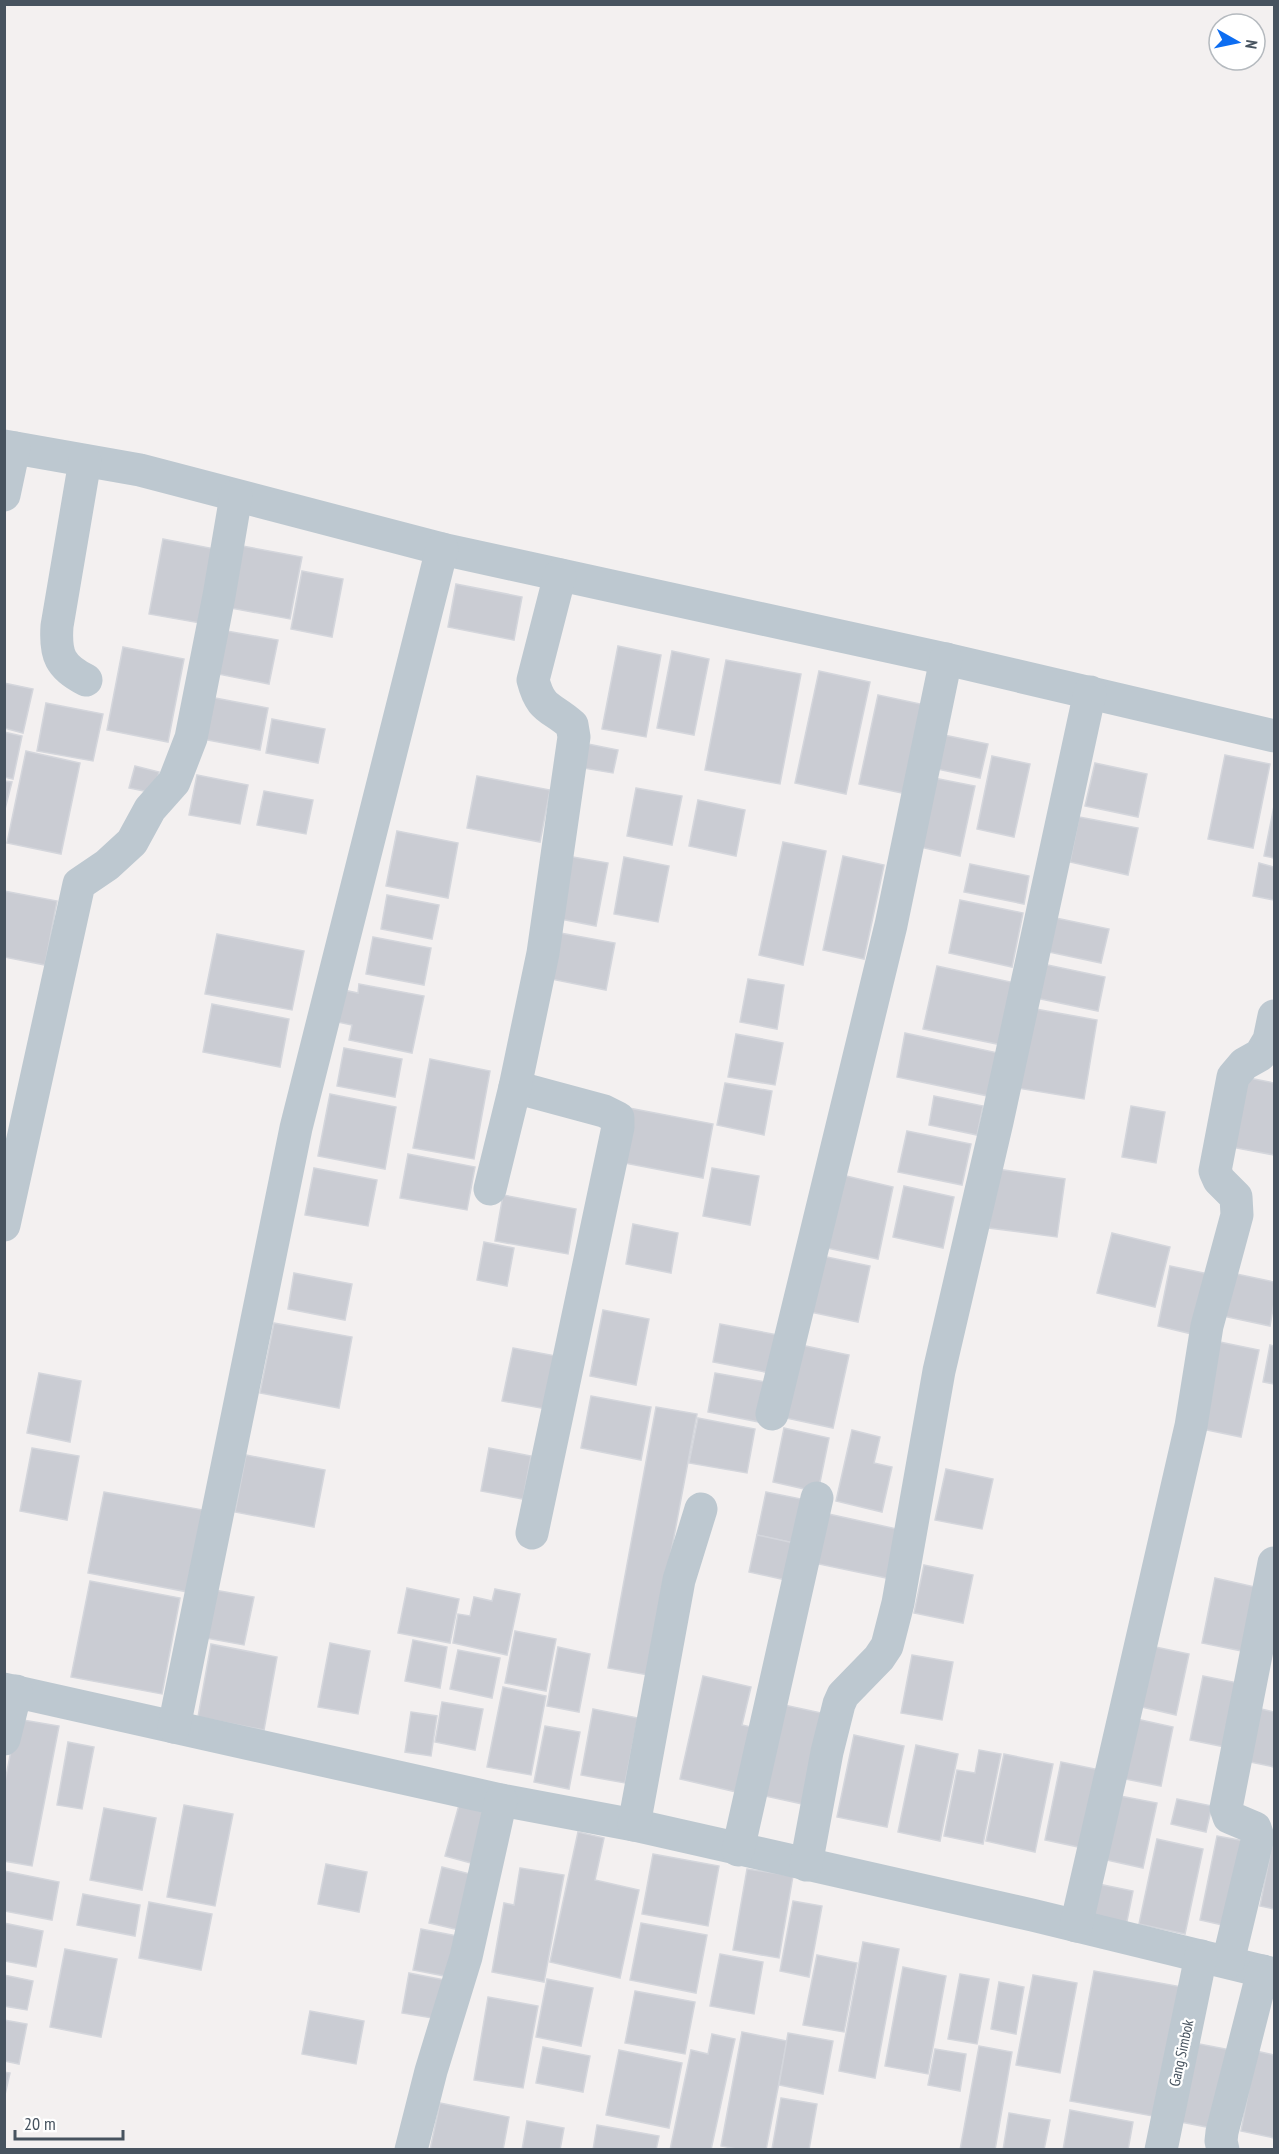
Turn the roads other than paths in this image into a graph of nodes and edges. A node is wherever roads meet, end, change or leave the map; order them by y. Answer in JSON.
{"nodes":[{"id":1,"x":10,"y":447,"type":"edge"},
{"id":2,"x":85,"y":461,"type":"junction"},
{"id":3,"x":4,"y":495,"type":"edge"},
{"id":4,"x":236,"y":495,"type":"junction"},
{"id":5,"x":442,"y":549,"type":"junction"},
{"id":6,"x":560,"y":575,"type":"junction"},
{"id":7,"x":946,"y":659,"type":"junction"},
{"id":8,"x":86,"y":680,"type":"dead end"},
{"id":9,"x":1090,"y":692,"type":"junction"},
{"id":10,"x":1275,"y":736,"type":"edge"},
{"id":11,"x":1275,"y":1016,"type":"edge"},
{"id":12,"x":515,"y":1088,"type":"junction"},
{"id":13,"x":490,"y":1189,"type":"dead end"},
{"id":14,"x":4,"y":1225,"type":"edge"},
{"id":15,"x":772,"y":1414,"type":"dead end"},
{"id":16,"x":817,"y":1498,"type":"dead end"},
{"id":17,"x":701,"y":1509,"type":"dead end"},
{"id":18,"x":532,"y":1533,"type":"dead end"},
{"id":19,"x":1275,"y":1563,"type":"edge"},
{"id":20,"x":10,"y":1690,"type":"edge"},
{"id":21,"x":174,"y":1727,"type":"junction"},
{"id":22,"x":4,"y":1739,"type":"edge"},
{"id":23,"x":501,"y":1800,"type":"junction"},
{"id":24,"x":634,"y":1826,"type":"junction"},
{"id":25,"x":738,"y":1850,"type":"junction"},
{"id":26,"x":806,"y":1865,"type":"junction"},
{"id":27,"x":1076,"y":1926,"type":"junction"},
{"id":28,"x":1215,"y":1959,"type":"junction"},
{"id":29,"x":1269,"y":1972,"type":"edge"},
{"id":30,"x":411,"y":2150,"type":"edge"},
{"id":31,"x":1161,"y":2150,"type":"edge"},
{"id":32,"x":1223,"y":2150,"type":"edge"}],
"edges":[{"from":1,"to":2,"type":"street"},
{"from":1,"to":3,"type":"street"},
{"from":2,"to":4,"type":"street"},
{"from":2,"to":8,"type":"street"},
{"from":4,"to":5,"type":"street"},
{"from":4,"to":14,"type":"street"},
{"from":5,"to":6,"type":"street"},
{"from":5,"to":21,"type":"street"},
{"from":6,"to":7,"type":"street"},
{"from":6,"to":12,"type":"street"},
{"from":7,"to":9,"type":"street"},
{"from":7,"to":15,"type":"street"},
{"from":9,"to":10,"type":"street"},
{"from":9,"to":26,"type":"street"},
{"from":11,"to":27,"type":"street"},
{"from":12,"to":13,"type":"street"},
{"from":12,"to":18,"type":"street"},
{"from":16,"to":25,"type":"street"},
{"from":17,"to":24,"type":"street"},
{"from":19,"to":28,"type":"street","name":"Gang Simbok"},
{"from":20,"to":21,"type":"street"},
{"from":20,"to":22,"type":"street"},
{"from":21,"to":23,"type":"street"},
{"from":23,"to":24,"type":"street"},
{"from":23,"to":30,"type":"street"},
{"from":24,"to":25,"type":"street"},
{"from":25,"to":26,"type":"street"},
{"from":26,"to":27,"type":"street"},
{"from":27,"to":28,"type":"street"},
{"from":28,"to":29,"type":"street"},
{"from":28,"to":31,"type":"street","name":"Gang Simbok"},
{"from":29,"to":32,"type":"street"}]}
